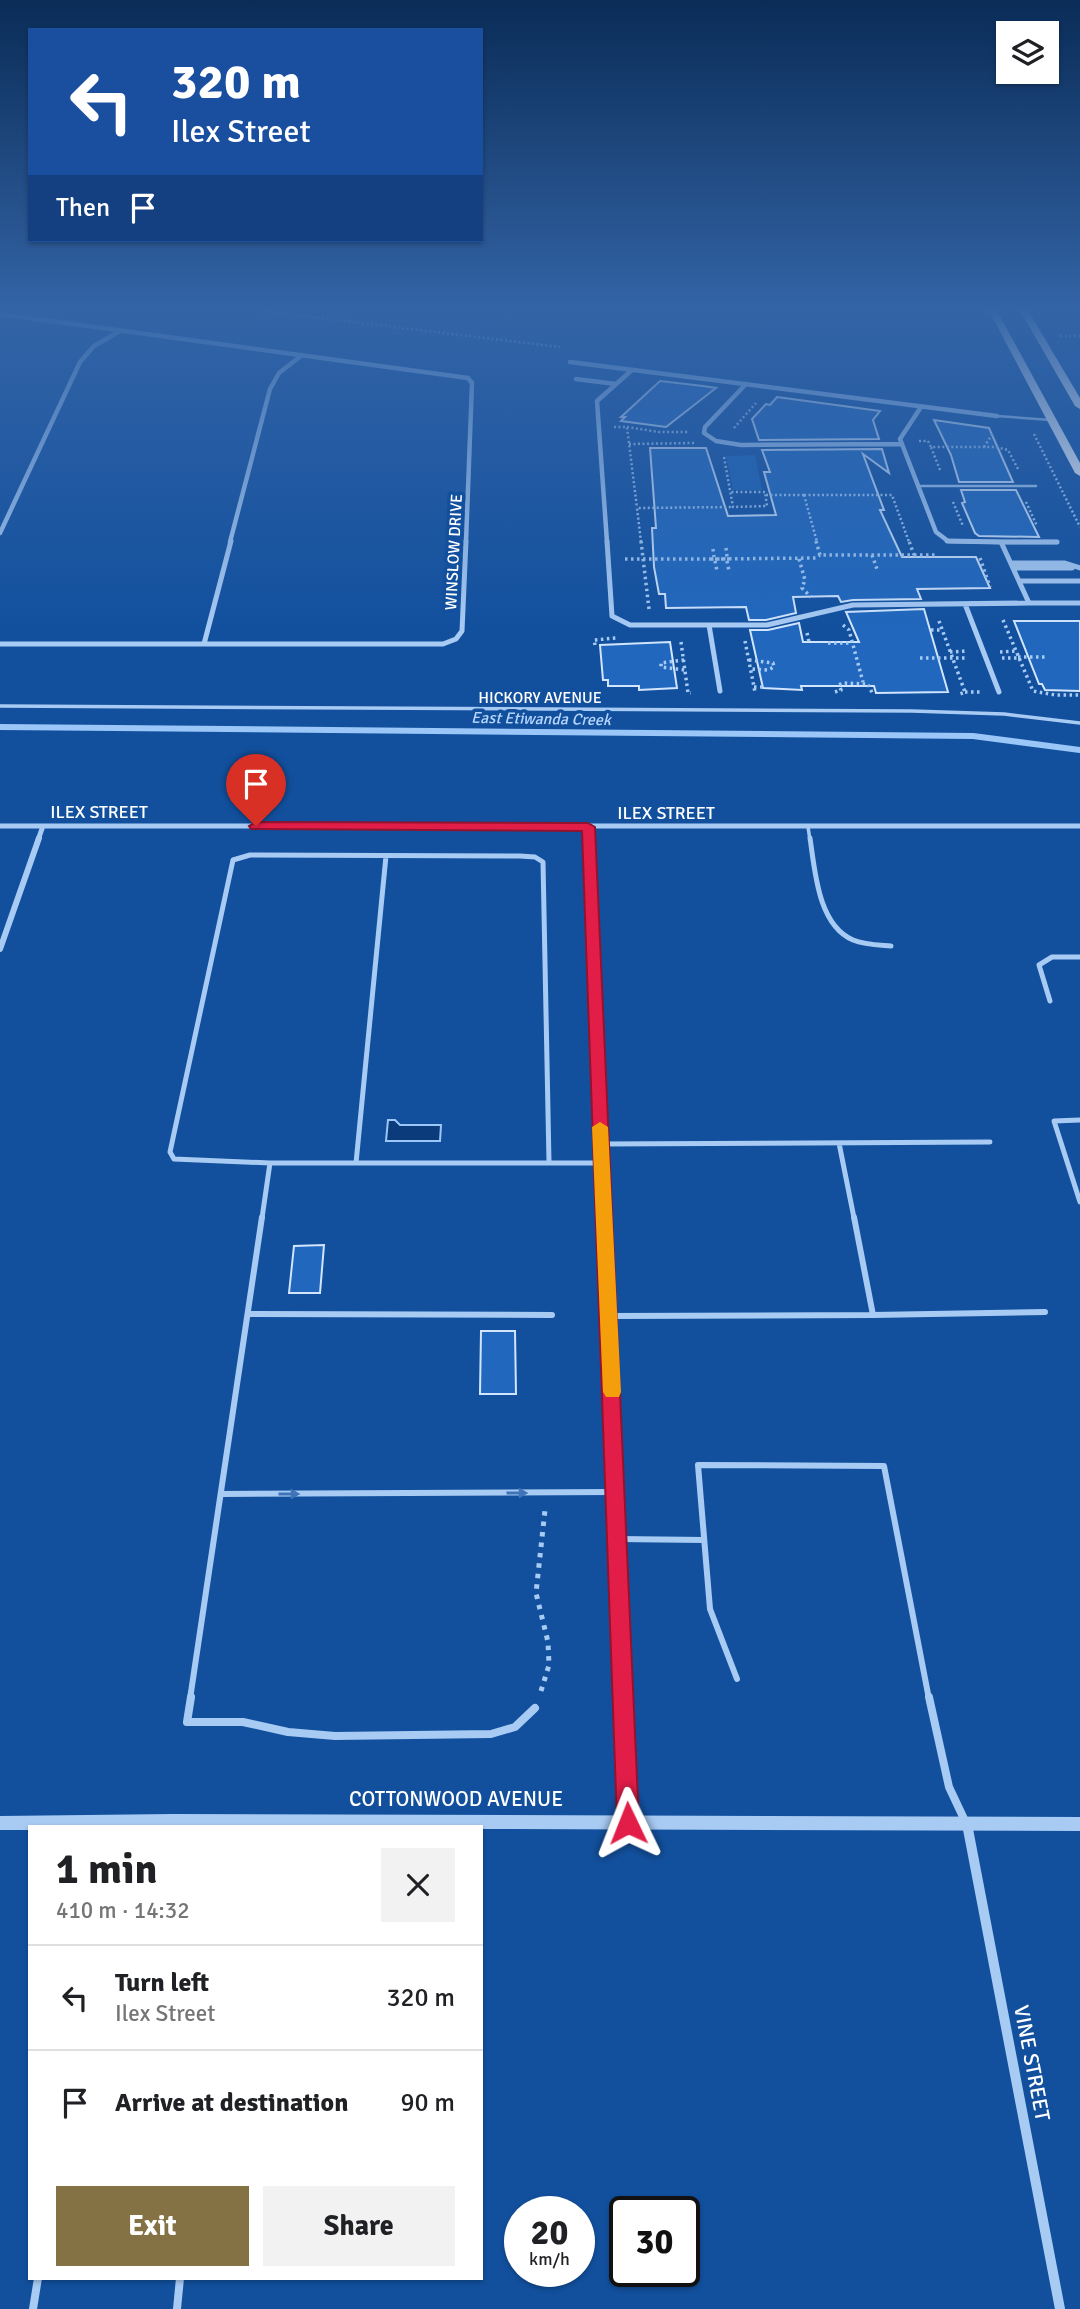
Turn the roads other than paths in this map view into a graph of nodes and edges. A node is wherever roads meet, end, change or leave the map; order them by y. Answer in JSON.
{"nodes":[{"id":1,"x":55,"y":415,"type":"edge"},
{"id":2,"x":263,"y":415,"type":"edge"},
{"id":3,"x":471,"y":415,"type":"edge"},
{"id":4,"x":598,"y":415,"type":"edge"},
{"id":5,"x":717,"y":415,"type":"edge"},
{"id":6,"x":916,"y":415,"type":"edge"},
{"id":7,"x":986,"y":415,"type":"edge"},
{"id":8,"x":1048,"y":415,"type":"edge"},
{"id":9,"x":997,"y":416,"type":"joint"},
{"id":10,"x":1051,"y":420,"type":"junction"},
{"id":11,"x":901,"y":444,"type":"junction"},
{"id":12,"x":1080,"y":473,"type":"edge"},
{"id":13,"x":918,"y":486,"type":"junction"},
{"id":14,"x":1036,"y":486,"type":"dead end"},
{"id":15,"x":0,"y":533,"type":"edge"},
{"id":16,"x":1002,"y":542,"type":"junction"},
{"id":17,"x":1057,"y":542,"type":"dead end"},
{"id":18,"x":1012,"y":565,"type":"junction"},
{"id":19,"x":1080,"y":568,"type":"edge"},
{"id":20,"x":1019,"y":581,"type":"junction"},
{"id":21,"x":1080,"y":581,"type":"edge"},
{"id":22,"x":1029,"y":603,"type":"junction"},
{"id":23,"x":1080,"y":603,"type":"edge"},
{"id":24,"x":965,"y":604,"type":"junction"},
{"id":25,"x":709,"y":625,"type":"junction"},
{"id":26,"x":0,"y":644,"type":"edge"},
{"id":27,"x":204,"y":644,"type":"junction"},
{"id":28,"x":720,"y":691,"type":"dead end"},
{"id":29,"x":999,"y":692,"type":"dead end"},
{"id":30,"x":0,"y":706,"type":"edge"},
{"id":31,"x":1080,"y":723,"type":"edge"},
{"id":32,"x":0,"y":826,"type":"edge"},
{"id":33,"x":43,"y":826,"type":"junction"},
{"id":34,"x":1080,"y":826,"type":"edge"},
{"id":35,"x":588,"y":827,"type":"junction"},
{"id":36,"x":808,"y":827,"type":"junction"},
{"id":37,"x":386,"y":856,"type":"junction"},
{"id":38,"x":891,"y":946,"type":"dead end"},
{"id":39,"x":0,"y":949,"type":"edge"},
{"id":40,"x":1080,"y":957,"type":"edge"},
{"id":41,"x":1050,"y":1001,"type":"dead end"},
{"id":42,"x":1080,"y":1121,"type":"edge"},
{"id":43,"x":990,"y":1142,"type":"dead end"},
{"id":44,"x":839,"y":1143,"type":"junction"},
{"id":45,"x":601,"y":1144,"type":"junction"},
{"id":46,"x":549,"y":1162,"type":"junction"},
{"id":47,"x":270,"y":1163,"type":"junction"},
{"id":48,"x":356,"y":1163,"type":"junction"},
{"id":49,"x":602,"y":1163,"type":"junction"},
{"id":50,"x":1080,"y":1202,"type":"edge"},
{"id":51,"x":1045,"y":1312,"type":"dead end"},
{"id":52,"x":248,"y":1314,"type":"junction"},
{"id":53,"x":552,"y":1315,"type":"dead end"},
{"id":54,"x":873,"y":1315,"type":"junction"},
{"id":55,"x":609,"y":1316,"type":"junction"},
{"id":56,"x":616,"y":1492,"type":"junction"},
{"id":57,"x":221,"y":1494,"type":"junction"},
{"id":58,"x":618,"y":1539,"type":"junction"},
{"id":59,"x":704,"y":1541,"type":"junction"},
{"id":60,"x":737,"y":1679,"type":"dead end"},
{"id":61,"x":535,"y":1708,"type":"road end"},
{"id":62,"x":0,"y":1823,"type":"edge"},
{"id":63,"x":628,"y":1823,"type":"junction"},
{"id":64,"x":115,"y":1824,"type":"edge"},
{"id":65,"x":235,"y":1824,"type":"edge"},
{"id":66,"x":967,"y":1824,"type":"junction"},
{"id":67,"x":1080,"y":1824,"type":"edge"},
{"id":68,"x":38,"y":2280,"type":"edge"},
{"id":69,"x":180,"y":2280,"type":"edge"},
{"id":70,"x":33,"y":2309,"type":"edge"},
{"id":71,"x":177,"y":2309,"type":"edge"},
{"id":72,"x":1060,"y":2309,"type":"edge"}],
"edges":[{"from":1,"to":15,"type":"street"},
{"from":2,"to":27,"type":"street"},
{"from":3,"to":27,"type":"street","name":"WINSLOW DRIVE"},
{"from":4,"to":25,"type":"street"},
{"from":5,"to":11,"type":"street"},
{"from":6,"to":11,"type":"street"},
{"from":7,"to":9,"type":"street"},
{"from":8,"to":10,"type":"main road"},
{"from":9,"to":10,"type":"lane"},
{"from":10,"to":12,"type":"main road"},
{"from":11,"to":13,"type":"street"},
{"from":13,"to":14,"type":"lane"},
{"from":13,"to":16,"type":"street"},
{"from":16,"to":17,"type":"street"},
{"from":16,"to":18,"type":"street"},
{"from":18,"to":19,"type":"street"},
{"from":18,"to":20,"type":"street"},
{"from":20,"to":21,"type":"street"},
{"from":20,"to":22,"type":"street"},
{"from":22,"to":23,"type":"street"},
{"from":22,"to":24,"type":"street"},
{"from":24,"to":25,"type":"street"},
{"from":24,"to":29,"type":"street"},
{"from":25,"to":28,"type":"street"},
{"from":26,"to":27,"type":"street"},
{"from":30,"to":31,"type":"lane","name":"HICKORY AVENUE"},
{"from":32,"to":33,"type":"street","name":"ILEX STREET"},
{"from":33,"to":35,"type":"street","name":"ILEX STREET"},
{"from":33,"to":39,"type":"street"},
{"from":34,"to":36,"type":"street","name":"ILEX STREET"},
{"from":35,"to":36,"type":"street","name":"ILEX STREET"},
{"from":35,"to":45,"type":"street"},
{"from":36,"to":38,"type":"lane"},
{"from":37,"to":46,"type":"lane"},
{"from":37,"to":47,"type":"lane"},
{"from":37,"to":48,"type":"lane"},
{"from":40,"to":41,"type":"lane"},
{"from":42,"to":50,"type":"lane"},
{"from":43,"to":44,"type":"lane"},
{"from":44,"to":45,"type":"lane"},
{"from":44,"to":54,"type":"lane"},
{"from":45,"to":49,"type":"street"},
{"from":46,"to":48,"type":"lane"},
{"from":46,"to":49,"type":"lane"},
{"from":47,"to":48,"type":"lane"},
{"from":47,"to":52,"type":"lane"},
{"from":49,"to":55,"type":"street"},
{"from":51,"to":54,"type":"lane"},
{"from":52,"to":53,"type":"lane"},
{"from":52,"to":57,"type":"lane"},
{"from":54,"to":55,"type":"lane"},
{"from":55,"to":56,"type":"street"},
{"from":57,"to":56,"type":"lane","one_way":true},
{"from":56,"to":58,"type":"street"},
{"from":57,"to":61,"type":"lane"},
{"from":58,"to":59,"type":"lane"},
{"from":58,"to":63,"type":"street"},
{"from":59,"to":60,"type":"lane"},
{"from":59,"to":66,"type":"lane"},
{"from":62,"to":64,"type":"street","name":"COTTONWOOD AVENUE"},
{"from":63,"to":65,"type":"street","name":"COTTONWOOD AVENUE"},
{"from":63,"to":66,"type":"street","name":"COTTONWOOD AVENUE"},
{"from":64,"to":65,"type":"street","name":"COTTONWOOD AVENUE"},
{"from":66,"to":67,"type":"street","name":"COTTONWOOD AVENUE"},
{"from":66,"to":72,"type":"street","name":"VINE STREET"},
{"from":68,"to":70,"type":"lane"},
{"from":69,"to":71,"type":"lane"}]}
